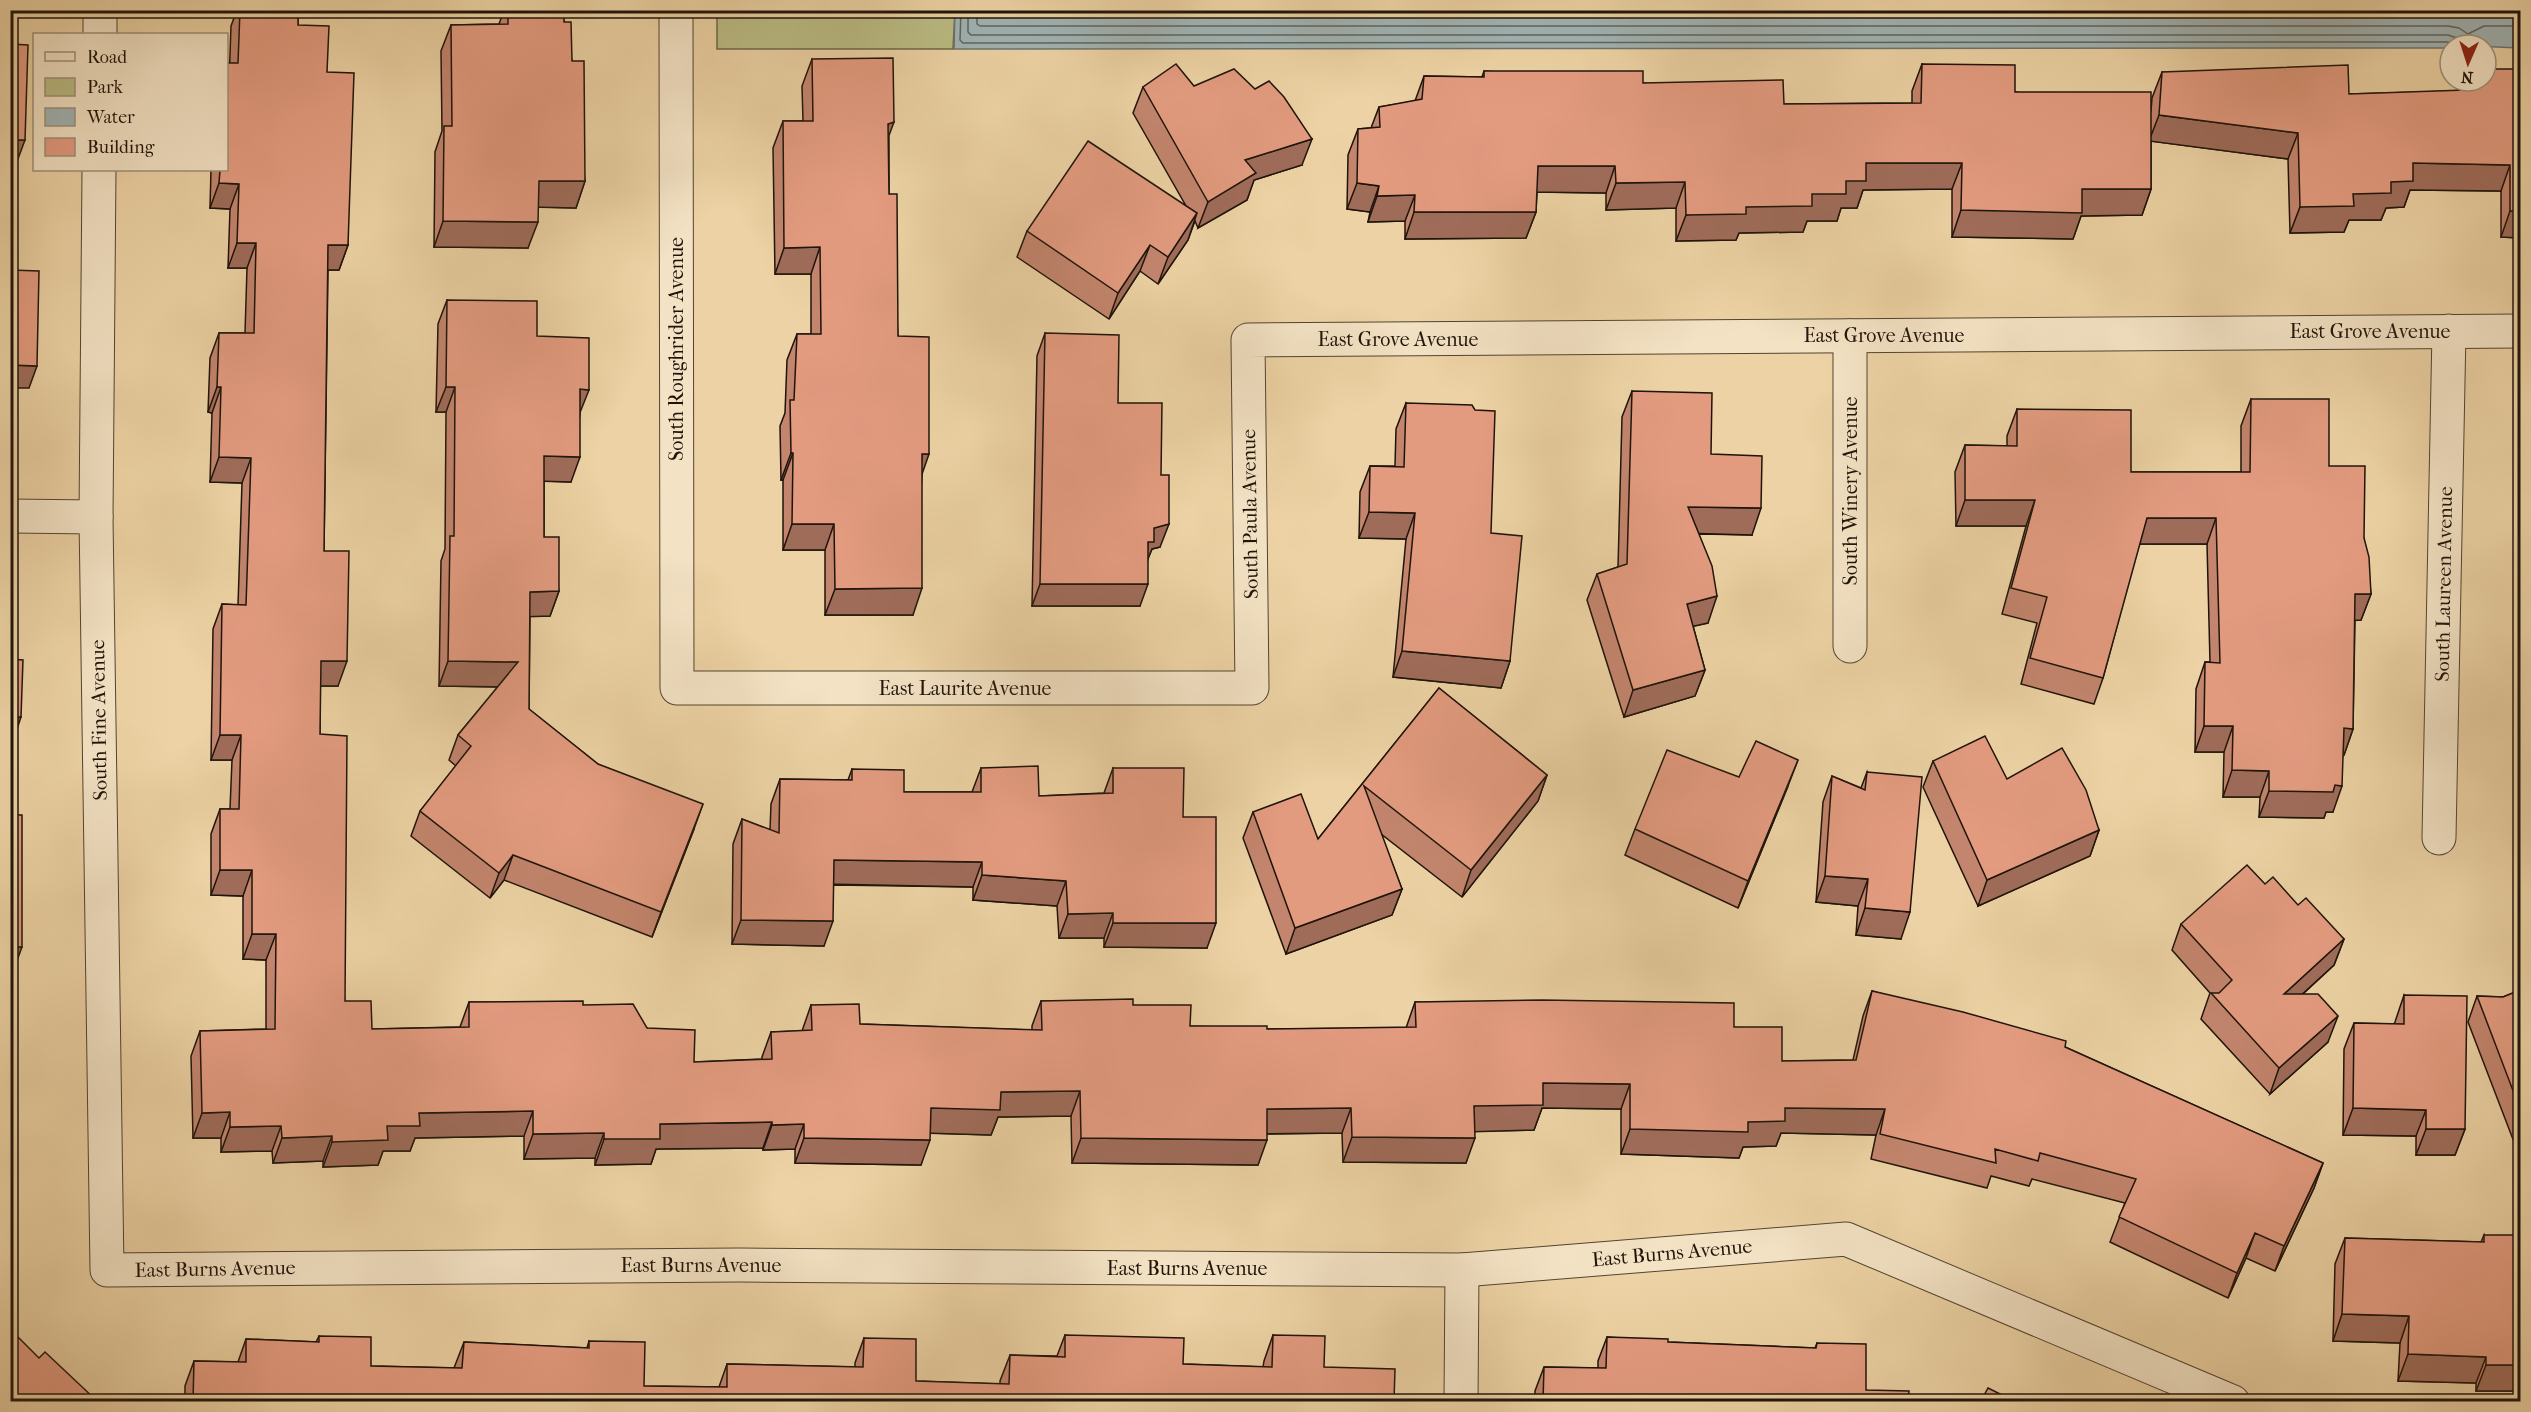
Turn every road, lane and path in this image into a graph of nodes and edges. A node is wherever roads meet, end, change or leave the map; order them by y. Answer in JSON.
{"nodes":[{"id":1,"x":100,"y":10,"type":"edge"},
{"id":2,"x":676,"y":10,"type":"edge"},
{"id":3,"x":100,"y":33,"type":"edge"},
{"id":4,"x":99,"y":171,"type":"edge"},
{"id":5,"x":2449,"y":331,"type":"junction"},
{"id":6,"x":2520,"y":331,"type":"edge"},
{"id":7,"x":1850,"y":336,"type":"junction"},
{"id":8,"x":1248,"y":340,"type":"joint"},
{"id":9,"x":10,"y":516,"type":"edge"},
{"id":10,"x":96,"y":517,"type":"junction"},
{"id":11,"x":1850,"y":646,"type":"dead end"},
{"id":12,"x":677,"y":688,"type":"joint"},
{"id":13,"x":1252,"y":688,"type":"joint"},
{"id":14,"x":2439,"y":838,"type":"dead end"},
{"id":15,"x":1462,"y":1269,"type":"junction"},
{"id":16,"x":106,"y":1270,"type":"joint"},
{"id":17,"x":1461,"y":1401,"type":"edge"},
{"id":18,"x":2233,"y":1401,"type":"edge"}],
"edges":[{"from":1,"to":3,"type":"street"},
{"from":2,"to":12,"type":"street","name":"South Roughrider Avenue"},
{"from":4,"to":10,"type":"street","name":"South Fine Avenue"},
{"from":5,"to":6,"type":"street","name":"East Grove Avenue"},
{"from":5,"to":7,"type":"street","name":"East Grove Avenue"},
{"from":5,"to":14,"type":"street","name":"South Laureen Avenue"},
{"from":7,"to":8,"type":"street","name":"East Grove Avenue"},
{"from":7,"to":11,"type":"street","name":"South Winery Avenue"},
{"from":8,"to":13,"type":"street","name":"South Paula Avenue"},
{"from":9,"to":10,"type":"street"},
{"from":10,"to":16,"type":"street","name":"South Fine Avenue"},
{"from":12,"to":13,"type":"street","name":"East Laurite Avenue"},
{"from":15,"to":16,"type":"street","name":"East Burns Avenue"},
{"from":15,"to":17,"type":"street"},
{"from":15,"to":18,"type":"street","name":"East Burns Avenue"}]}
